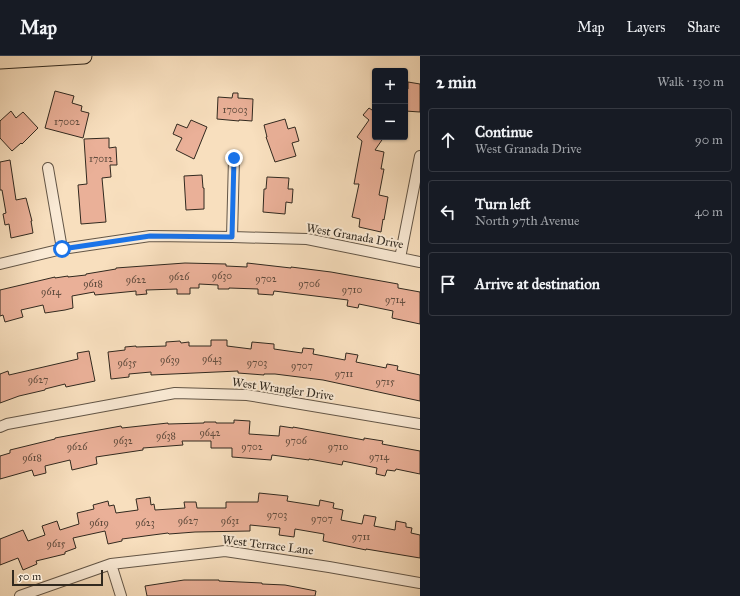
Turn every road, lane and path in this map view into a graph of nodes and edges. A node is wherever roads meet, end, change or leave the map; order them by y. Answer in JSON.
{"nodes":[{"id":1,"x":84,"y":56,"type":"edge"},
{"id":2,"x":0,"y":61,"type":"edge"},
{"id":3,"x":420,"y":156,"type":"edge"},
{"id":4,"x":234,"y":158,"type":"dead end"},
{"id":5,"x":48,"y":168,"type":"dead end"},
{"id":6,"x":232,"y":237,"type":"junction"},
{"id":7,"x":62,"y":249,"type":"junction"},
{"id":8,"x":400,"y":258,"type":"junction"},
{"id":9,"x":420,"y":262,"type":"edge"},
{"id":10,"x":0,"y":264,"type":"edge"},
{"id":11,"x":420,"y":424,"type":"edge"},
{"id":12,"x":0,"y":427,"type":"edge"},
{"id":13,"x":111,"y":564,"type":"junction"},
{"id":14,"x":420,"y":583,"type":"edge"},
{"id":15,"x":20,"y":596,"type":"edge"},
{"id":16,"x":121,"y":596,"type":"edge"}],
"edges":[{"from":1,"to":2,"type":"main road"},
{"from":3,"to":8,"type":"street"},
{"from":4,"to":6,"type":"street"},
{"from":5,"to":7,"type":"street"},
{"from":6,"to":7,"type":"street","name":"West Granada Drive"},
{"from":6,"to":8,"type":"street","name":"West Granada Drive"},
{"from":7,"to":10,"type":"street","name":"West Granada Drive"},
{"from":8,"to":9,"type":"street","name":"West Granada Drive"},
{"from":11,"to":12,"type":"street","name":"West Wrangler Drive"},
{"from":13,"to":14,"type":"street","name":"West Terrace Lane"},
{"from":13,"to":15,"type":"street","name":"West Terrace Lane"},
{"from":13,"to":16,"type":"street"}]}
